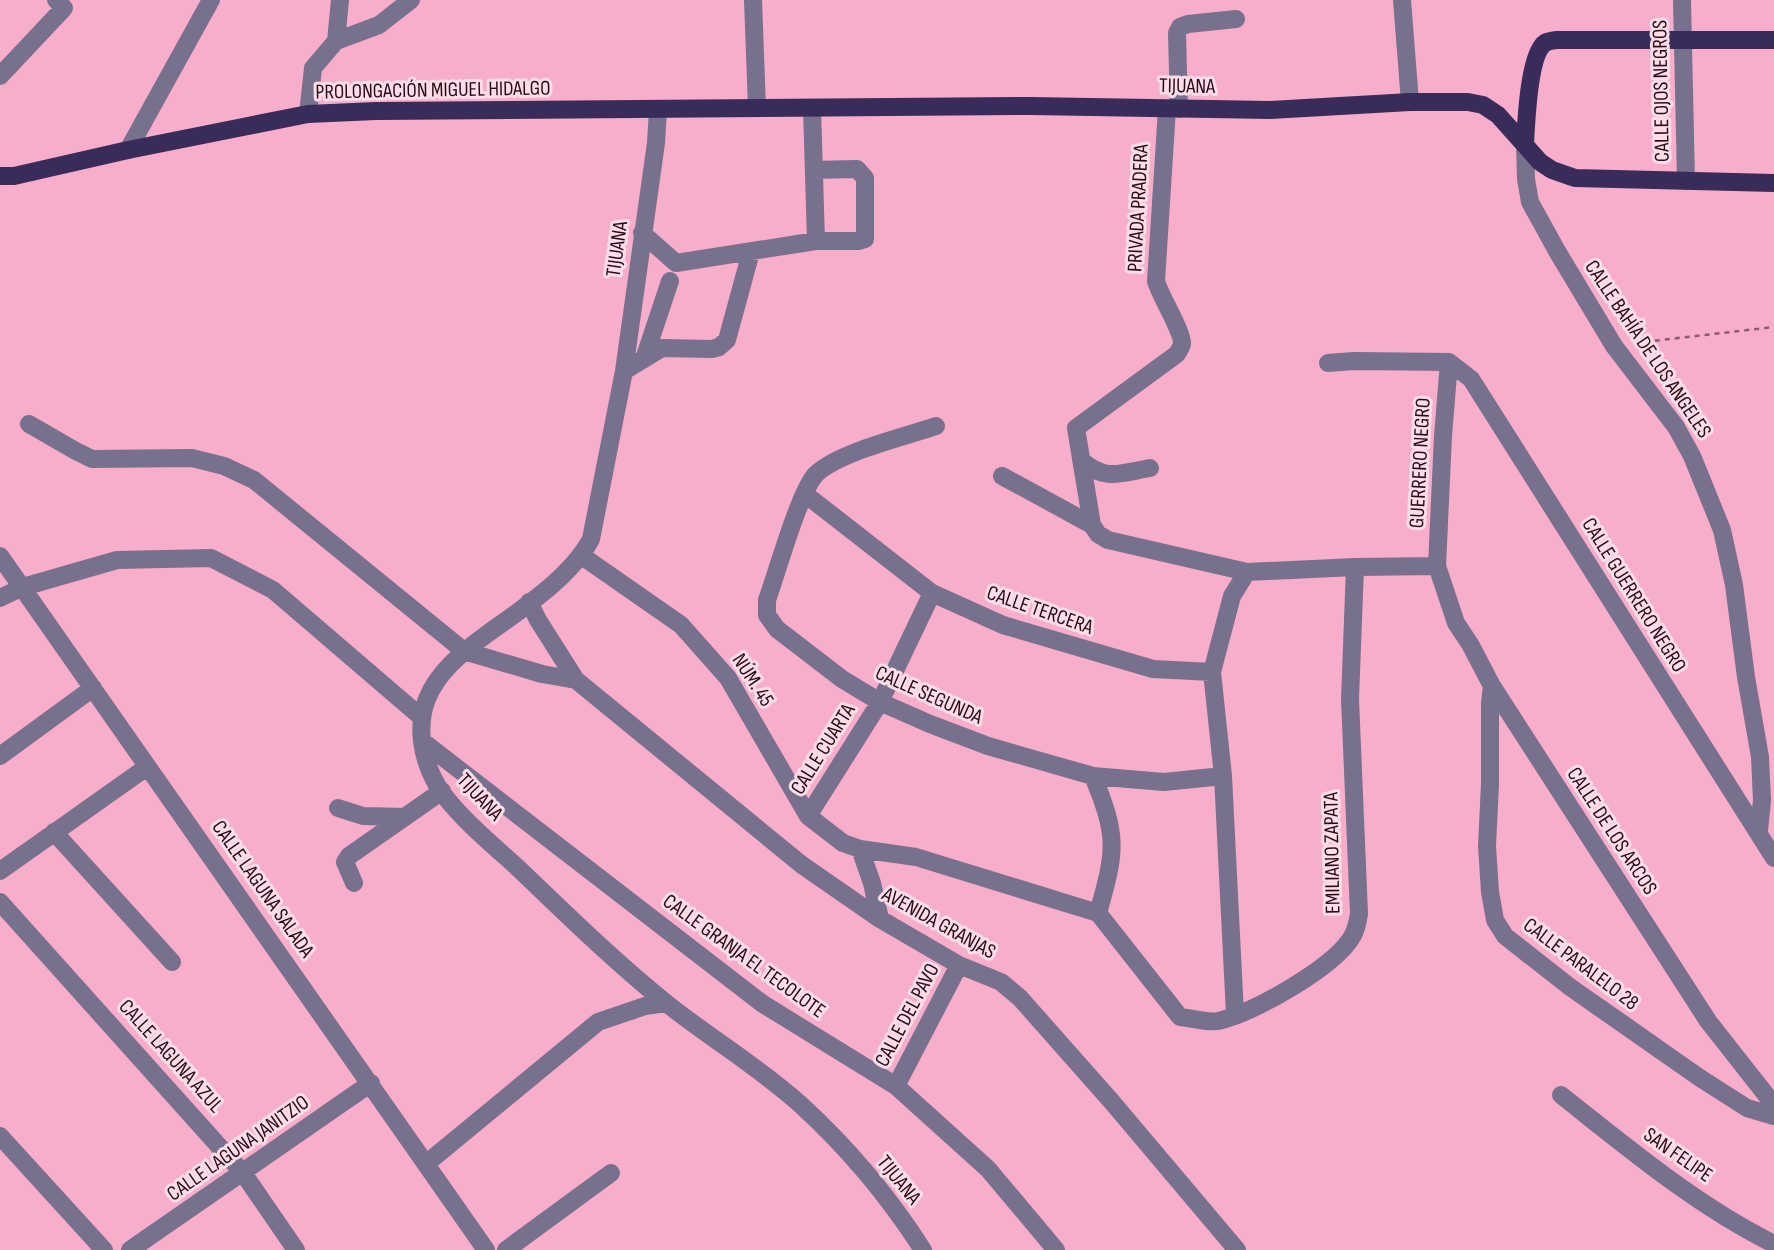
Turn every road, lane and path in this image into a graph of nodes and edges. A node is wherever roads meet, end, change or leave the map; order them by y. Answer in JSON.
{"nodes":[{"id":1,"x":211,"y":0,"type":"edge"},
{"id":2,"x":340,"y":0,"type":"edge"},
{"id":3,"x":411,"y":0,"type":"edge"},
{"id":4,"x":753,"y":0,"type":"edge"},
{"id":5,"x":1402,"y":0,"type":"edge"},
{"id":6,"x":1682,"y":0,"type":"edge"},
{"id":7,"x":60,"y":4,"type":"edge"},
{"id":8,"x":1236,"y":19,"type":"dead end"},
{"id":9,"x":1682,"y":40,"type":"junction"},
{"id":10,"x":1774,"y":40,"type":"edge"},
{"id":11,"x":336,"y":41,"type":"junction"},
{"id":12,"x":0,"y":76,"type":"edge"},
{"id":13,"x":1410,"y":102,"type":"junction"},
{"id":14,"x":757,"y":108,"type":"junction"},
{"id":15,"x":812,"y":108,"type":"junction"},
{"id":16,"x":1173,"y":109,"type":"junction"},
{"id":17,"x":658,"y":110,"type":"junction"},
{"id":18,"x":307,"y":114,"type":"junction"},
{"id":19,"x":1525,"y":144,"type":"junction"},
{"id":20,"x":128,"y":150,"type":"junction"},
{"id":21,"x":814,"y":170,"type":"junction"},
{"id":22,"x":0,"y":176,"type":"edge"},
{"id":23,"x":1686,"y":181,"type":"junction"},
{"id":24,"x":1774,"y":183,"type":"edge"},
{"id":25,"x":642,"y":233,"type":"junction"},
{"id":26,"x":816,"y":241,"type":"junction"},
{"id":27,"x":751,"y":251,"type":"junction"},
{"id":28,"x":676,"y":263,"type":"junction"},
{"id":29,"x":670,"y":281,"type":"junction"},
{"id":30,"x":633,"y":298,"type":"junction"},
{"id":31,"x":1774,"y":327,"type":"edge"},
{"id":32,"x":1614,"y":346,"type":"junction"},
{"id":33,"x":645,"y":356,"type":"junction"},
{"id":34,"x":1449,"y":362,"type":"junction"},
{"id":35,"x":1328,"y":363,"type":"dead end"},
{"id":36,"x":624,"y":371,"type":"junction"},
{"id":37,"x":29,"y":424,"type":"dead end"},
{"id":38,"x":936,"y":426,"type":"dead end"},
{"id":39,"x":1081,"y":460,"type":"junction"},
{"id":40,"x":1150,"y":468,"type":"dead end"},
{"id":41,"x":1002,"y":476,"type":"dead end"},
{"id":42,"x":804,"y":494,"type":"junction"},
{"id":43,"x":1092,"y":525,"type":"junction"},
{"id":44,"x":0,"y":556,"type":"edge"},
{"id":45,"x":582,"y":556,"type":"junction"},
{"id":46,"x":1437,"y":566,"type":"junction"},
{"id":47,"x":1355,"y":567,"type":"junction"},
{"id":48,"x":1247,"y":572,"type":"junction"},
{"id":49,"x":23,"y":587,"type":"junction"},
{"id":50,"x":932,"y":593,"type":"junction"},
{"id":51,"x":0,"y":598,"type":"edge"},
{"id":52,"x":529,"y":602,"type":"junction"},
{"id":53,"x":464,"y":651,"type":"junction"},
{"id":54,"x":1212,"y":672,"type":"junction"},
{"id":55,"x":576,"y":680,"type":"junction"},
{"id":56,"x":1492,"y":686,"type":"junction"},
{"id":57,"x":93,"y":688,"type":"junction"},
{"id":58,"x":880,"y":702,"type":"junction"},
{"id":59,"x":421,"y":717,"type":"junction"},
{"id":60,"x":422,"y":741,"type":"junction"},
{"id":61,"x":0,"y":756,"type":"edge"},
{"id":62,"x":146,"y":767,"type":"junction"},
{"id":63,"x":1093,"y":776,"type":"junction"},
{"id":64,"x":1223,"y":776,"type":"junction"},
{"id":65,"x":442,"y":791,"type":"junction"},
{"id":66,"x":338,"y":808,"type":"dead end"},
{"id":67,"x":807,"y":816,"type":"junction"},
{"id":68,"x":405,"y":817,"type":"junction"},
{"id":69,"x":1759,"y":831,"type":"junction"},
{"id":70,"x":54,"y":832,"type":"junction"},
{"id":71,"x":860,"y":849,"type":"junction"},
{"id":72,"x":1774,"y":858,"type":"edge"},
{"id":73,"x":0,"y":870,"type":"edge"},
{"id":74,"x":354,"y":883,"type":"dead end"},
{"id":75,"x":0,"y":902,"type":"edge"},
{"id":76,"x":1098,"y":913,"type":"junction"},
{"id":77,"x":880,"y":919,"type":"junction"},
{"id":78,"x":172,"y":962,"type":"dead end"},
{"id":79,"x":959,"y":965,"type":"junction"},
{"id":80,"x":666,"y":1003,"type":"junction"},
{"id":81,"x":1236,"y":1014,"type":"junction"},
{"id":82,"x":371,"y":1083,"type":"junction"},
{"id":83,"x":896,"y":1086,"type":"junction"},
{"id":84,"x":1561,"y":1095,"type":"dead end"},
{"id":85,"x":1774,"y":1105,"type":"edge"},
{"id":86,"x":1774,"y":1116,"type":"edge"},
{"id":87,"x":0,"y":1136,"type":"edge"},
{"id":88,"x":427,"y":1164,"type":"junction"},
{"id":89,"x":243,"y":1173,"type":"junction"},
{"id":90,"x":611,"y":1173,"type":"dead end"},
{"id":91,"x":1774,"y":1244,"type":"edge"},
{"id":92,"x":1227,"y":1246,"type":"edge"},
{"id":93,"x":104,"y":1250,"type":"edge"},
{"id":94,"x":130,"y":1250,"type":"edge"},
{"id":95,"x":296,"y":1250,"type":"edge"},
{"id":96,"x":486,"y":1250,"type":"edge"},
{"id":97,"x":506,"y":1250,"type":"edge"},
{"id":98,"x":923,"y":1250,"type":"edge"},
{"id":99,"x":1056,"y":1250,"type":"edge"}],
"edges":[{"from":1,"to":20,"type":"street"},
{"from":2,"to":11,"type":"street"},
{"from":3,"to":11,"type":"street"},
{"from":4,"to":14,"type":"street"},
{"from":5,"to":13,"type":"street"},
{"from":6,"to":9,"type":"street","name":"CALLE OJOS NEGROS"},
{"from":7,"to":12,"type":"street"},
{"from":8,"to":16,"type":"street"},
{"from":9,"to":10,"type":"main road"},
{"from":9,"to":19,"type":"main road"},
{"from":9,"to":23,"type":"street","name":"CALLE OJOS NEGROS"},
{"from":11,"to":18,"type":"street"},
{"from":13,"to":16,"type":"main road","name":"TIJUANA"},
{"from":13,"to":19,"type":"main road","name":"TIJUANA"},
{"from":14,"to":15,"type":"main road","name":"TIJUANA"},
{"from":14,"to":17,"type":"main road","name":"TIJUANA"},
{"from":15,"to":16,"type":"main road","name":"TIJUANA"},
{"from":15,"to":21,"type":"street"},
{"from":16,"to":39,"type":"street","name":"PRIVADA PRADERA"},
{"from":17,"to":18,"type":"main road","name":"PROLONGACIÓN MIGUEL HIDALGO"},
{"from":17,"to":25,"type":"street","name":"TIJUANA"},
{"from":18,"to":20,"type":"main road","name":"PROLONGACIÓN MIGUEL HIDALGO"},
{"from":19,"to":23,"type":"main road","name":"TIJUANA"},
{"from":19,"to":32,"type":"street","name":"CALLE BAHÍA DE LOS ANGELES"},
{"from":20,"to":22,"type":"main road","name":"PROLONGACIÓN MIGUEL HIDALGO"},
{"from":21,"to":26,"type":"street"},
{"from":21,"to":26,"type":"street"},
{"from":23,"to":24,"type":"main road","name":"TIJUANA"},
{"from":25,"to":28,"type":"street"},
{"from":25,"to":30,"type":"street","name":"TIJUANA"},
{"from":26,"to":27,"type":"street"},
{"from":27,"to":28,"type":"street"},
{"from":27,"to":33,"type":"street"},
{"from":28,"to":29,"type":"street"},
{"from":29,"to":30,"type":"street"},
{"from":29,"to":33,"type":"street"},
{"from":30,"to":36,"type":"street","name":"TIJUANA"},
{"from":31,"to":32,"type":"path"},
{"from":32,"to":69,"type":"street","name":"CALLE BAHÍA DE LOS ANGELES"},
{"from":33,"to":36,"type":"street"},
{"from":34,"to":35,"type":"street"},
{"from":34,"to":46,"type":"street","name":"GUERRERO NEGRO"},
{"from":34,"to":69,"type":"street","name":"CALLE GUERRERO NEGRO"},
{"from":36,"to":45,"type":"street","name":"TIJUANA"},
{"from":37,"to":53,"type":"street"},
{"from":38,"to":42,"type":"street"},
{"from":39,"to":40,"type":"street"},
{"from":39,"to":43,"type":"street","name":"PRIVADA PRADERA"},
{"from":41,"to":43,"type":"street"},
{"from":42,"to":50,"type":"street","name":"CALLE TERCERA"},
{"from":42,"to":58,"type":"street","name":"CALLE SEGUNDA"},
{"from":43,"to":48,"type":"street"},
{"from":44,"to":49,"type":"street","name":"CALLE LAGUNA SALADA"},
{"from":45,"to":52,"type":"street","name":"TIJUANA"},
{"from":45,"to":67,"type":"street","name":"NÚM. 45"},
{"from":46,"to":47,"type":"street"},
{"from":46,"to":56,"type":"street","name":"CALLE DE LOS ARCOS"},
{"from":47,"to":48,"type":"street"},
{"from":47,"to":81,"type":"street","name":"EMILIANO ZAPATA"},
{"from":48,"to":54,"type":"street"},
{"from":49,"to":51,"type":"street"},
{"from":49,"to":57,"type":"street","name":"CALLE LAGUNA SALADA"},
{"from":49,"to":59,"type":"street"},
{"from":50,"to":54,"type":"street","name":"CALLE TERCERA"},
{"from":50,"to":58,"type":"street","name":"CALLE CUARTA"},
{"from":52,"to":53,"type":"street","name":"TIJUANA"},
{"from":52,"to":55,"type":"street","name":"AVENIDA GRANJAS"},
{"from":53,"to":55,"type":"street","name":"AVENIDA GRANJAS"},
{"from":53,"to":59,"type":"street","name":"TIJUANA"},
{"from":54,"to":64,"type":"street"},
{"from":55,"to":77,"type":"street","name":"AVENIDA GRANJAS"},
{"from":56,"to":85,"type":"street","name":"CALLE DE LOS ARCOS"},
{"from":56,"to":86,"type":"street","name":"CALLE PARALELO 28"},
{"from":57,"to":61,"type":"street"},
{"from":57,"to":62,"type":"street","name":"CALLE LAGUNA SALADA"},
{"from":58,"to":63,"type":"street","name":"CALLE SEGUNDA"},
{"from":58,"to":67,"type":"street","name":"CALLE CUARTA"},
{"from":59,"to":60,"type":"street","name":"TIJUANA"},
{"from":60,"to":65,"type":"street","name":"TIJUANA"},
{"from":60,"to":83,"type":"street","name":"CALLE GRANJA EL TECOLOTE"},
{"from":62,"to":70,"type":"street"},
{"from":62,"to":82,"type":"street","name":"CALLE LAGUNA SALADA"},
{"from":63,"to":64,"type":"street","name":"CALLE SEGUNDA"},
{"from":63,"to":76,"type":"street"},
{"from":64,"to":81,"type":"street"},
{"from":65,"to":68,"type":"street"},
{"from":65,"to":80,"type":"street","name":"TIJUANA"},
{"from":66,"to":68,"type":"street"},
{"from":67,"to":71,"type":"street","name":"NÚM. 45"},
{"from":68,"to":74,"type":"street"},
{"from":69,"to":72,"type":"street","name":"CALLE GUERRERO NEGRO"},
{"from":70,"to":73,"type":"street"},
{"from":70,"to":78,"type":"street"},
{"from":71,"to":76,"type":"street"},
{"from":71,"to":77,"type":"street"},
{"from":75,"to":89,"type":"street","name":"CALLE LAGUNA AZUL"},
{"from":76,"to":81,"type":"street","name":"EMILIANO ZAPATA"},
{"from":77,"to":79,"type":"street","name":"AVENIDA GRANJAS"},
{"from":79,"to":83,"type":"street","name":"CALLE DEL PAVO"},
{"from":79,"to":92,"type":"street","name":"AVENIDA GRANJAS"},
{"from":80,"to":88,"type":"street"},
{"from":80,"to":98,"type":"street","name":"TIJUANA"},
{"from":82,"to":88,"type":"street","name":"CALLE LAGUNA SALADA"},
{"from":82,"to":89,"type":"street","name":"CALLE LAGUNA JANITZIO"},
{"from":83,"to":99,"type":"street","name":"CALLE GRANJA EL TECOLOTE"},
{"from":84,"to":91,"type":"street","name":"SAN FELIPE"},
{"from":87,"to":93,"type":"street"},
{"from":88,"to":96,"type":"street","name":"CALLE LAGUNA SALADA"},
{"from":89,"to":94,"type":"street","name":"CALLE LAGUNA JANITZIO"},
{"from":89,"to":95,"type":"street","name":"CALLE LAGUNA AZUL"},
{"from":90,"to":97,"type":"street"}]}
